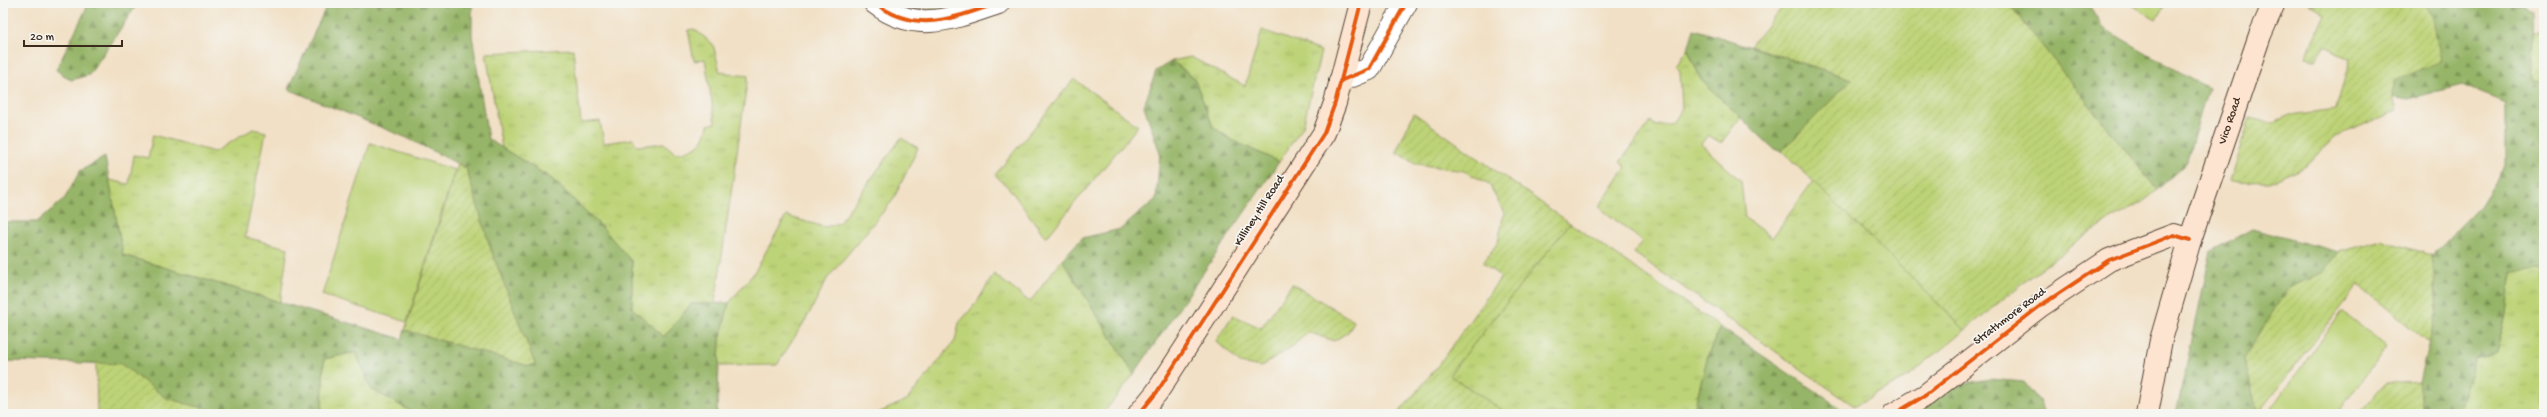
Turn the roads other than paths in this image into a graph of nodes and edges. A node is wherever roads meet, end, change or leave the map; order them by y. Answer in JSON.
{"nodes":[{"id":1,"x":875,"y":3,"type":"edge"},
{"id":2,"x":998,"y":3,"type":"edge"},
{"id":3,"x":1361,"y":3,"type":"edge"},
{"id":4,"x":1406,"y":3,"type":"edge"},
{"id":5,"x":2274,"y":3,"type":"edge"},
{"id":6,"x":1340,"y":81,"type":"junction"},
{"id":7,"x":2190,"y":240,"type":"junction"},
{"id":8,"x":1139,"y":414,"type":"edge"},
{"id":9,"x":1894,"y":414,"type":"edge"},
{"id":10,"x":2147,"y":414,"type":"edge"}],
"edges":[{"from":1,"to":2,"type":"street"},
{"from":3,"to":6,"type":"main road","name":"Killiney Hill Road"},
{"from":4,"to":6,"type":"street"},
{"from":5,"to":7,"type":"main road","name":"Vico Road"},
{"from":6,"to":8,"type":"main road","name":"Killiney Hill Road"},
{"from":7,"to":9,"type":"main road","name":"Strathmore Road"},
{"from":7,"to":10,"type":"main road"}]}
